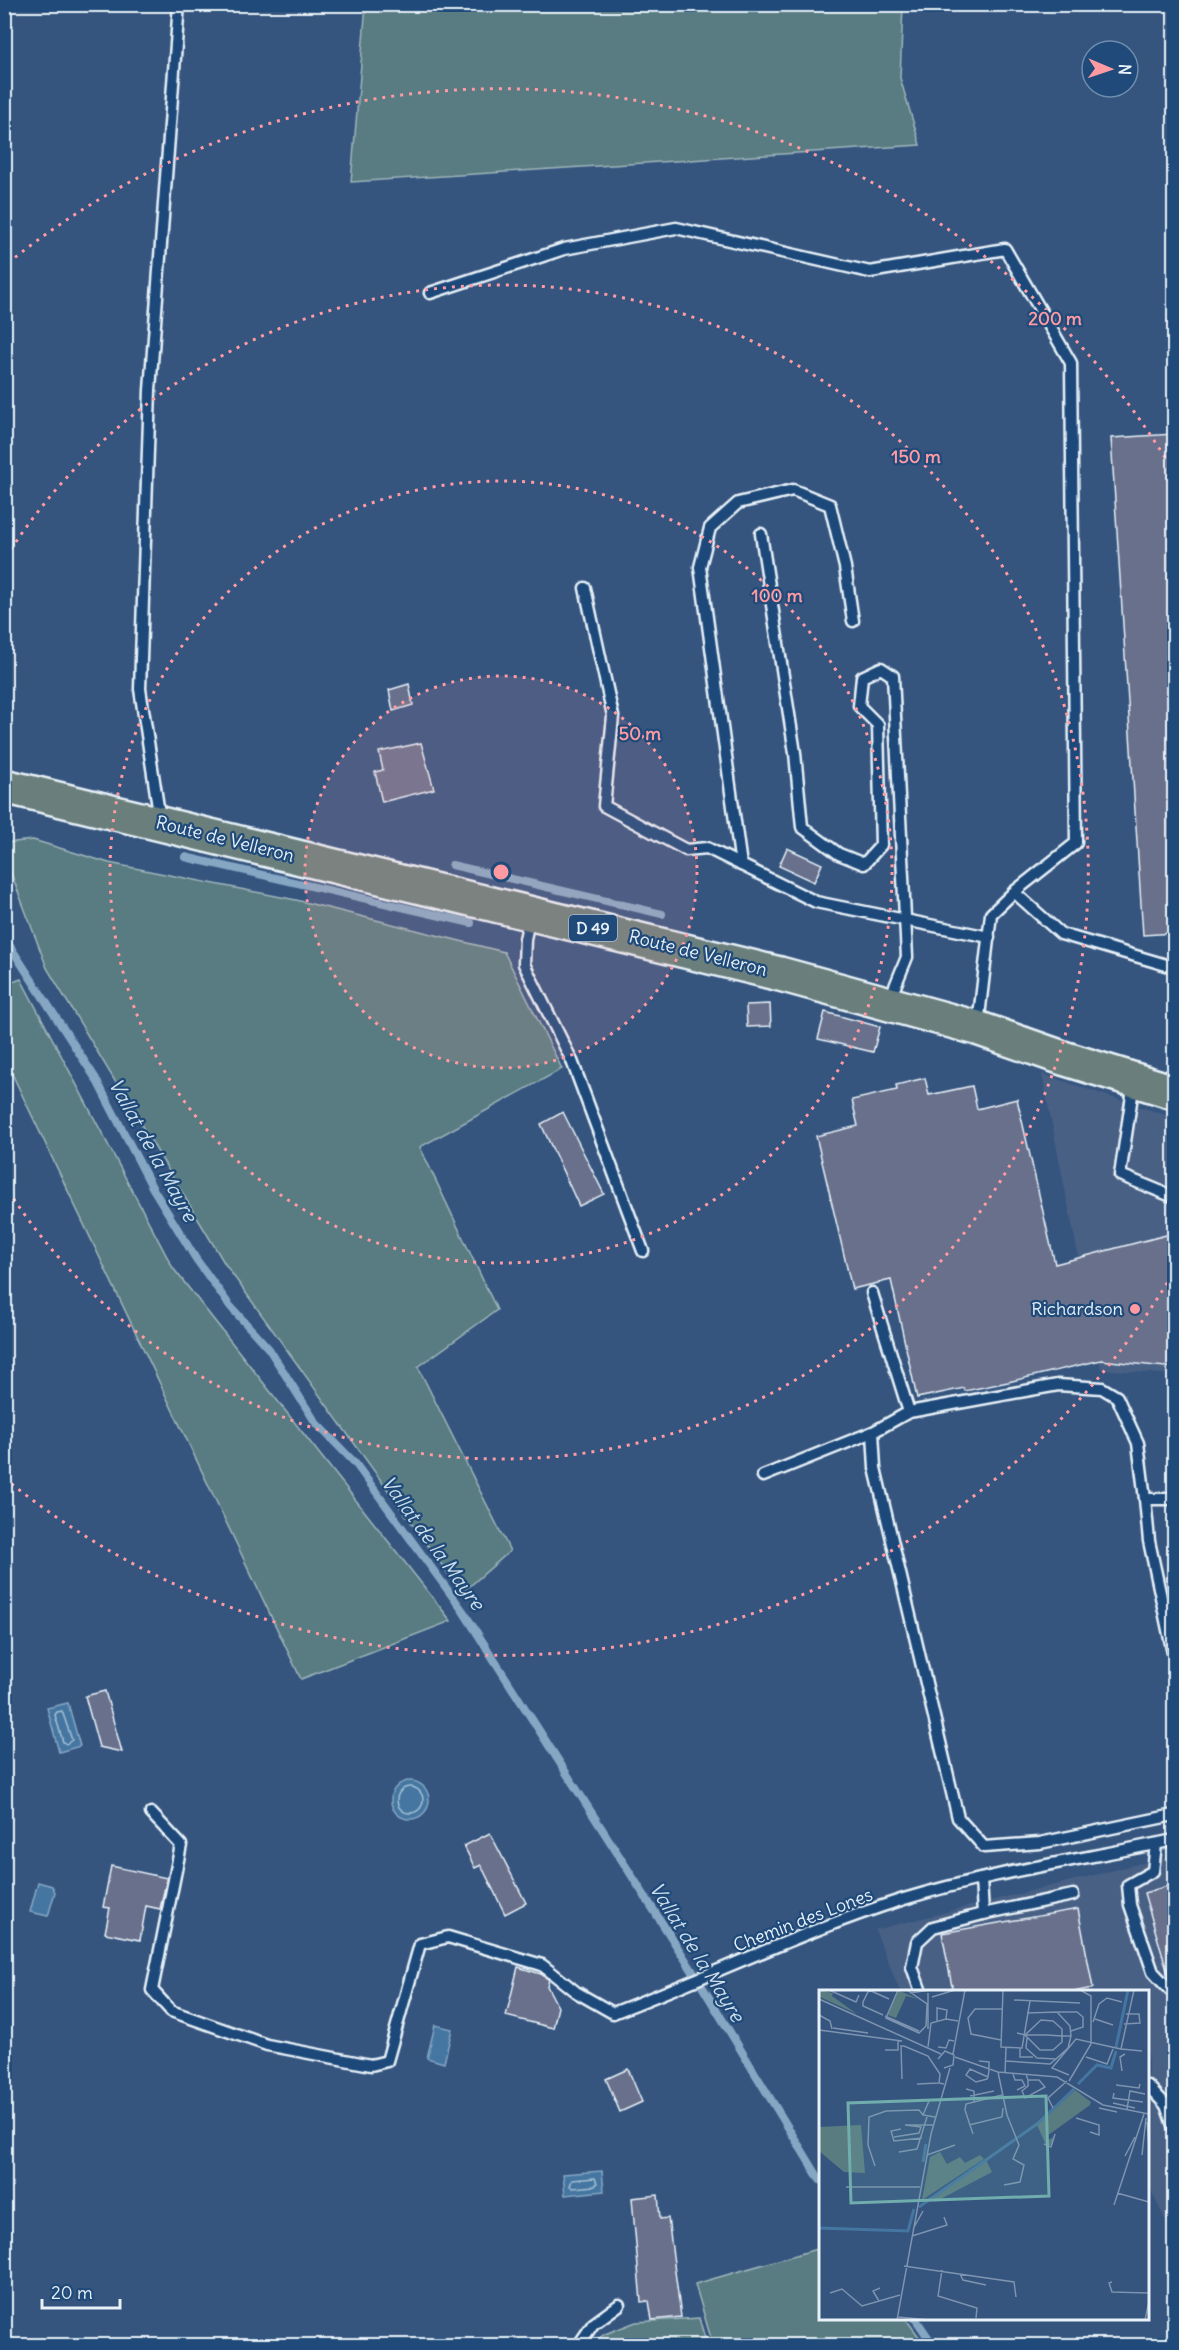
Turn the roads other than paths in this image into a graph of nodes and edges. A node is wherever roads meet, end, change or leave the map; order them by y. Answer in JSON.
{"nodes":[{"id":1,"x":179,"y":4,"type":"edge"},
{"id":2,"x":430,"y":293,"type":"dead end"},
{"id":3,"x":761,"y":534,"type":"dead end"},
{"id":4,"x":585,"y":588,"type":"dead end"},
{"id":5,"x":853,"y":621,"type":"dead end"},
{"id":6,"x":4,"y":786,"type":"edge"},
{"id":7,"x":160,"y":823,"type":"junction"},
{"id":8,"x":741,"y":865,"type":"junction"},
{"id":9,"x":1014,"y":892,"type":"junction"},
{"id":10,"x":531,"y":912,"type":"junction"},
{"id":11,"x":905,"y":920,"type":"junction"},
{"id":12,"x":989,"y":938,"type":"junction"},
{"id":13,"x":1173,"y":967,"type":"dead end"},
{"id":14,"x":888,"y":1004,"type":"junction"},
{"id":15,"x":977,"y":1028,"type":"junction"},
{"id":16,"x":1135,"y":1079,"type":"junction"},
{"id":17,"x":1174,"y":1092,"type":"edge"},
{"id":18,"x":1174,"y":1197,"type":"edge"},
{"id":19,"x":643,"y":1251,"type":"dead end"},
{"id":20,"x":872,"y":1293,"type":"dead end"},
{"id":21,"x":909,"y":1412,"type":"junction"},
{"id":22,"x":873,"y":1432,"type":"junction"},
{"id":23,"x":763,"y":1476,"type":"dead end"},
{"id":24,"x":1145,"y":1499,"type":"junction"},
{"id":25,"x":1174,"y":1499,"type":"edge"},
{"id":26,"x":1174,"y":1658,"type":"edge"},
{"id":27,"x":151,"y":1813,"type":"dead end"},
{"id":28,"x":1174,"y":1815,"type":"edge"},
{"id":29,"x":1174,"y":1840,"type":"edge"},
{"id":30,"x":1156,"y":1844,"type":"junction"},
{"id":31,"x":981,"y":1879,"type":"junction"},
{"id":32,"x":1073,"y":1895,"type":"dead end"},
{"id":33,"x":982,"y":1914,"type":"junction"},
{"id":34,"x":1174,"y":1988,"type":"edge"},
{"id":35,"x":920,"y":1990,"type":"edge"},
{"id":36,"x":1149,"y":2087,"type":"edge"},
{"id":37,"x":1170,"y":2103,"type":"edge"},
{"id":38,"x":1174,"y":2128,"type":"edge"},
{"id":39,"x":618,"y":2305,"type":"dead end"},
{"id":40,"x":578,"y":2346,"type":"edge"}],
"edges":[{"from":1,"to":7,"type":"lane"},
{"from":2,"to":9,"type":"lane"},
{"from":3,"to":11,"type":"lane"},
{"from":4,"to":8,"type":"lane"},
{"from":5,"to":8,"type":"lane"},
{"from":6,"to":7,"type":"main road","name":"Route de Velleron","number":"D 49"},
{"from":7,"to":10,"type":"main road","name":"Route de Velleron","number":"D 49"},
{"from":8,"to":11,"type":"lane"},
{"from":9,"to":12,"type":"lane"},
{"from":9,"to":13,"type":"lane"},
{"from":10,"to":14,"type":"main road","name":"Route de Velleron","number":"D 49"},
{"from":10,"to":19,"type":"lane"},
{"from":11,"to":12,"type":"lane"},
{"from":11,"to":14,"type":"lane"},
{"from":12,"to":15,"type":"lane"},
{"from":14,"to":15,"type":"main road","name":"Route de Velleron","number":"D 49"},
{"from":15,"to":16,"type":"main road","name":"Route de Velleron","number":"D 49"},
{"from":16,"to":17,"type":"main road","name":"Route de Velleron","number":"D 49"},
{"from":16,"to":18,"type":"lane"},
{"from":20,"to":21,"type":"lane"},
{"from":21,"to":22,"type":"lane"},
{"from":21,"to":24,"type":"lane"},
{"from":22,"to":23,"type":"lane"},
{"from":22,"to":28,"type":"lane"},
{"from":24,"to":25,"type":"lane"},
{"from":24,"to":26,"type":"lane"},
{"from":27,"to":31,"type":"lane","name":"Chemin des Lones"},
{"from":29,"to":30,"type":"lane","name":"Chemin des Lones"},
{"from":30,"to":31,"type":"lane","name":"Chemin des Lones"},
{"from":30,"to":34,"type":"lane"},
{"from":31,"to":33,"type":"lane"},
{"from":32,"to":33,"type":"lane"},
{"from":33,"to":35,"type":"lane"},
{"from":36,"to":37,"type":"lane"},
{"from":37,"to":38,"type":"lane"},
{"from":39,"to":40,"type":"lane"}]}
